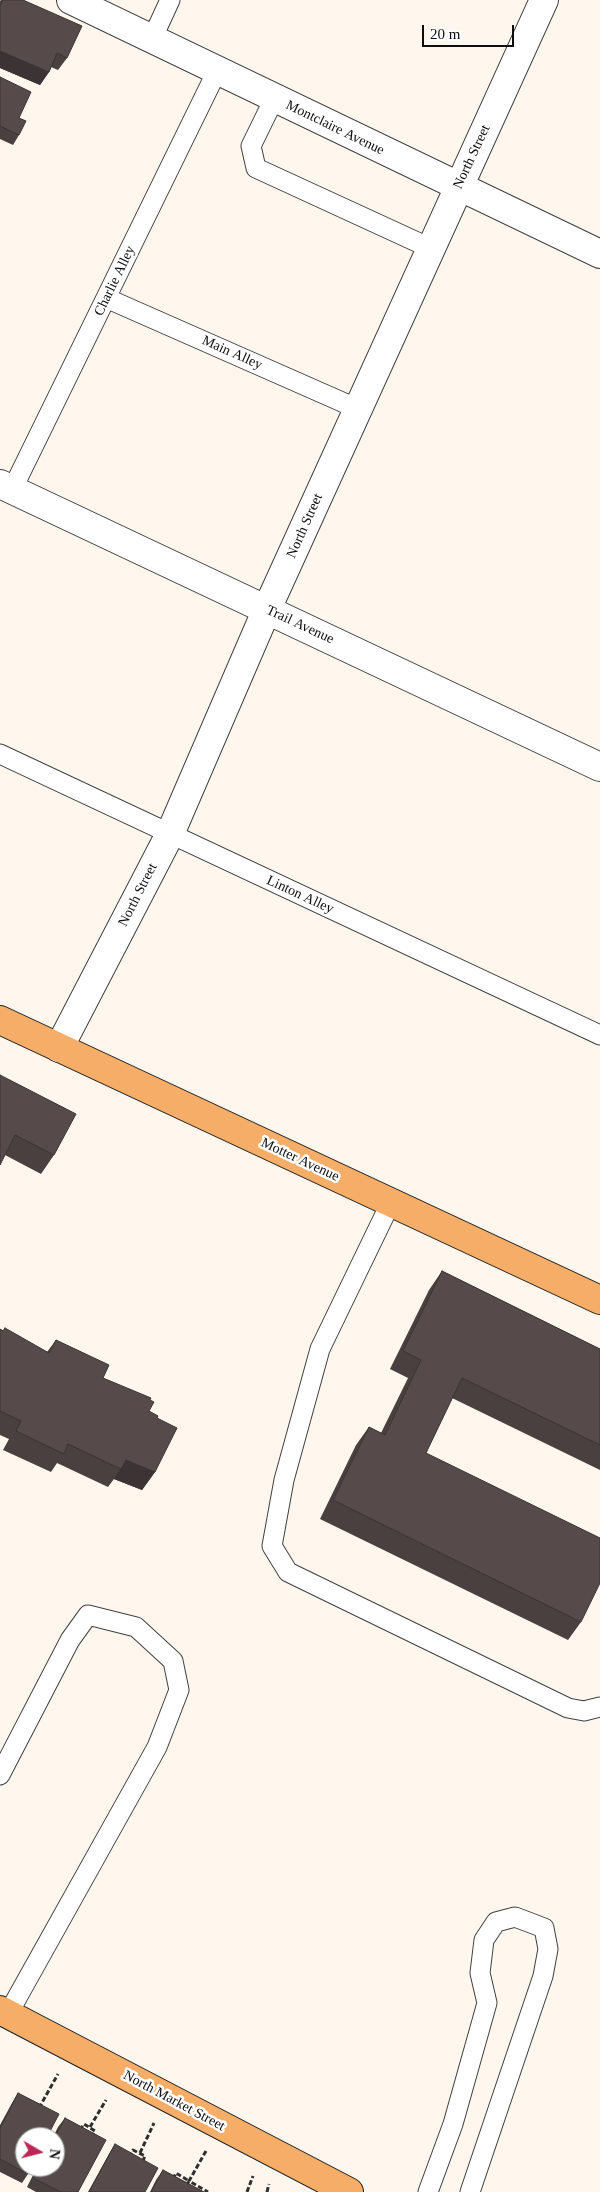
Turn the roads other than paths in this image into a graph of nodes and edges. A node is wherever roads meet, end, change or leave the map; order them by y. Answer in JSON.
{"nodes":[{"id":1,"x":72,"y":0,"type":"edge"},
{"id":2,"x":170,"y":0,"type":"edge"},
{"id":3,"x":544,"y":0,"type":"edge"},
{"id":4,"x":152,"y":39,"type":"junction"},
{"id":5,"x":217,"y":71,"type":"junction"},
{"id":6,"x":274,"y":99,"type":"junction"},
{"id":7,"x":458,"y":187,"type":"junction"},
{"id":8,"x":430,"y":248,"type":"junction"},
{"id":9,"x":600,"y":254,"type":"edge"},
{"id":10,"x":106,"y":298,"type":"junction"},
{"id":11,"x":358,"y":409,"type":"junction"},
{"id":12,"x":6,"y":487,"type":"edge"},
{"id":13,"x":267,"y":609,"type":"junction"},
{"id":14,"x":0,"y":754,"type":"edge"},
{"id":15,"x":600,"y":766,"type":"edge"},
{"id":16,"x":170,"y":834,"type":"junction"},
{"id":17,"x":0,"y":1020,"type":"edge"},
{"id":18,"x":600,"y":1035,"type":"edge"},
{"id":19,"x":59,"y":1048,"type":"junction"},
{"id":20,"x":391,"y":1202,"type":"junction"},
{"id":21,"x":600,"y":1300,"type":"edge"},
{"id":22,"x":600,"y":1707,"type":"edge"},
{"id":23,"x":0,"y":1776,"type":"edge"},
{"id":24,"x":4,"y":2012,"type":"edge"},
{"id":25,"x":349,"y":2192,"type":"edge"},
{"id":26,"x":428,"y":2192,"type":"edge"},
{"id":27,"x":470,"y":2192,"type":"edge"}],
"edges":[{"from":1,"to":4,"type":"street","name":"Montclaire Avenue"},
{"from":2,"to":4,"type":"lane"},
{"from":3,"to":7,"type":"street","name":"North Street"},
{"from":4,"to":5,"type":"street","name":"Montclaire Avenue"},
{"from":5,"to":6,"type":"street","name":"Montclaire Avenue"},
{"from":5,"to":10,"type":"lane","name":"Charlie Alley"},
{"from":6,"to":7,"type":"street","name":"Montclaire Avenue"},
{"from":6,"to":8,"type":"lane"},
{"from":7,"to":8,"type":"street","name":"North Street"},
{"from":7,"to":9,"type":"street","name":"Montclaire Avenue"},
{"from":8,"to":11,"type":"street","name":"North Street"},
{"from":10,"to":11,"type":"lane","name":"Main Alley"},
{"from":10,"to":12,"type":"lane","name":"Charlie Alley"},
{"from":11,"to":13,"type":"street","name":"North Street"},
{"from":12,"to":13,"type":"street","name":"Trail Avenue"},
{"from":13,"to":15,"type":"street","name":"Trail Avenue"},
{"from":13,"to":16,"type":"street","name":"North Street"},
{"from":14,"to":16,"type":"lane","name":"Linton Alley"},
{"from":16,"to":18,"type":"lane","name":"Linton Alley"},
{"from":16,"to":19,"type":"street","name":"North Street"},
{"from":17,"to":19,"type":"main road","name":"Motter Avenue"},
{"from":19,"to":20,"type":"main road","name":"Motter Avenue"},
{"from":20,"to":21,"type":"main road","name":"Motter Avenue"},
{"from":20,"to":22,"type":"lane"},
{"from":23,"to":24,"type":"lane"},
{"from":24,"to":25,"type":"main road","name":"North Market Street"},
{"from":26,"to":27,"type":"lane"}]}
